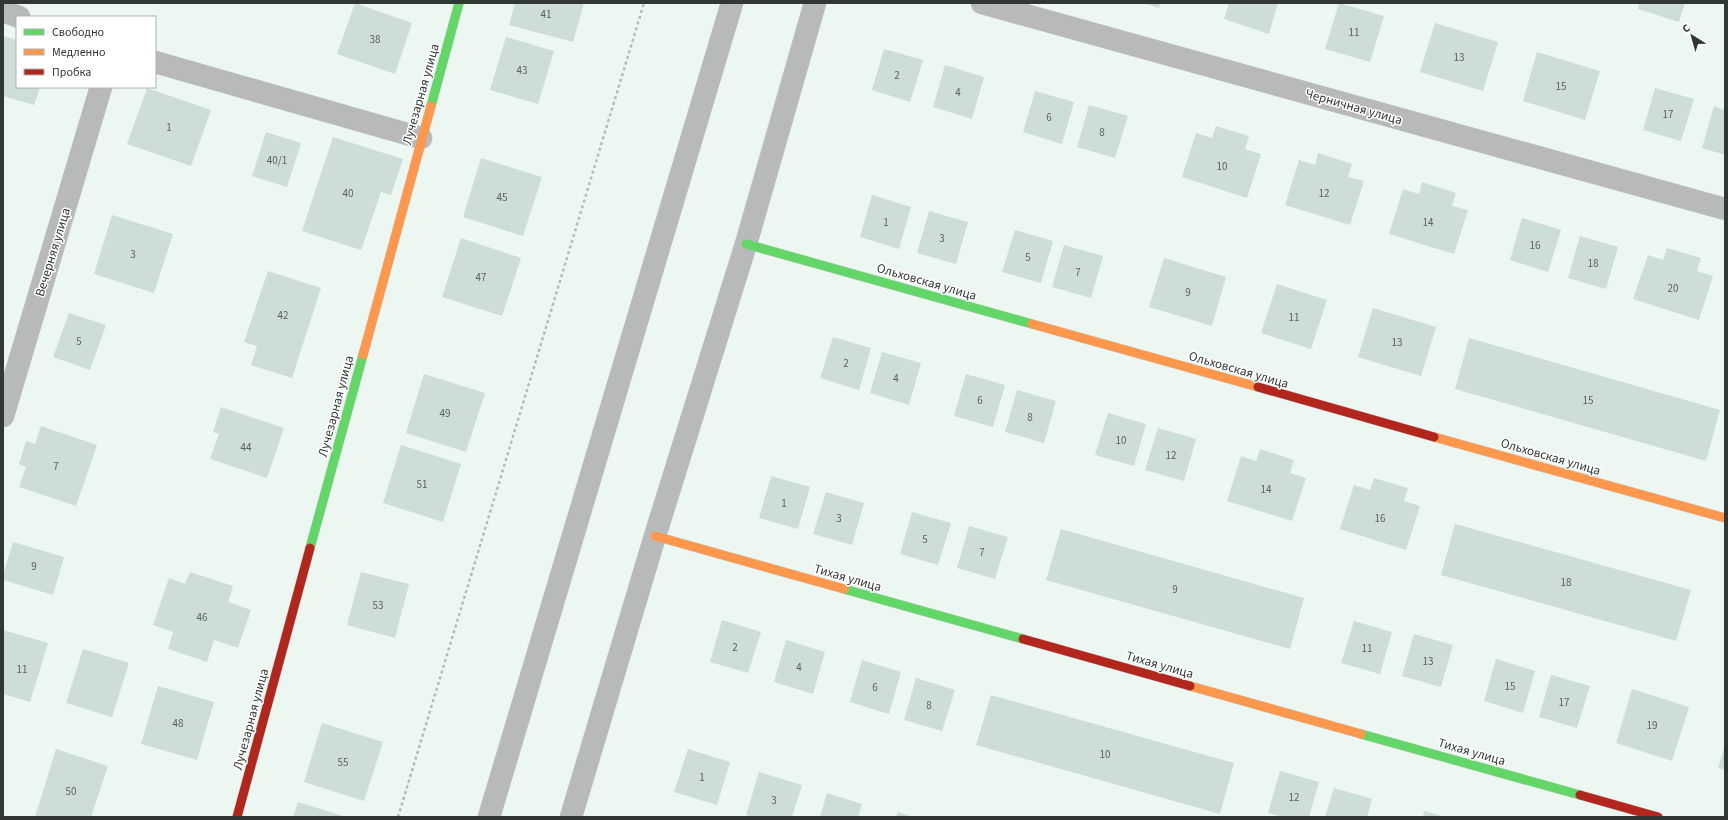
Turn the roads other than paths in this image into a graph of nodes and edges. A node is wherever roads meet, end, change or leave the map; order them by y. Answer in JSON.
{"nodes":[{"id":1,"x":460,"y":3,"type":"edge"},
{"id":2,"x":732,"y":3,"type":"edge"},
{"id":3,"x":815,"y":3,"type":"edge"},
{"id":4,"x":982,"y":3,"type":"edge"},
{"id":5,"x":3,"y":11,"type":"edge"},
{"id":6,"x":16,"y":16,"type":"edge"},
{"id":7,"x":156,"y":62,"type":"edge"},
{"id":8,"x":101,"y":88,"type":"edge"},
{"id":9,"x":422,"y":138,"type":"junction"},
{"id":10,"x":1725,"y":209,"type":"edge"},
{"id":11,"x":746,"y":244,"type":"junction"},
{"id":12,"x":3,"y":416,"type":"edge"},
{"id":13,"x":1725,"y":518,"type":"edge"},
{"id":14,"x":655,"y":536,"type":"junction"},
{"id":15,"x":237,"y":817,"type":"edge"},
{"id":16,"x":489,"y":817,"type":"edge"},
{"id":17,"x":571,"y":817,"type":"edge"},
{"id":18,"x":1658,"y":817,"type":"edge"}],
"edges":[{"from":1,"to":9,"type":"street","name":"Лучезарная улица"},
{"from":2,"to":16,"type":"street"},
{"from":3,"to":11,"type":"street"},
{"from":4,"to":10,"type":"street","name":"Черничная улица"},
{"from":5,"to":6,"type":"street"},
{"from":7,"to":9,"type":"street"},
{"from":8,"to":12,"type":"street","name":"Вечерняя улица"},
{"from":9,"to":15,"type":"street","name":"Лучезарная улица"},
{"from":11,"to":13,"type":"street","name":"Ольховская улица"},
{"from":11,"to":14,"type":"street"},
{"from":14,"to":17,"type":"street"},
{"from":14,"to":18,"type":"street","name":"Тихая улица"}]}
